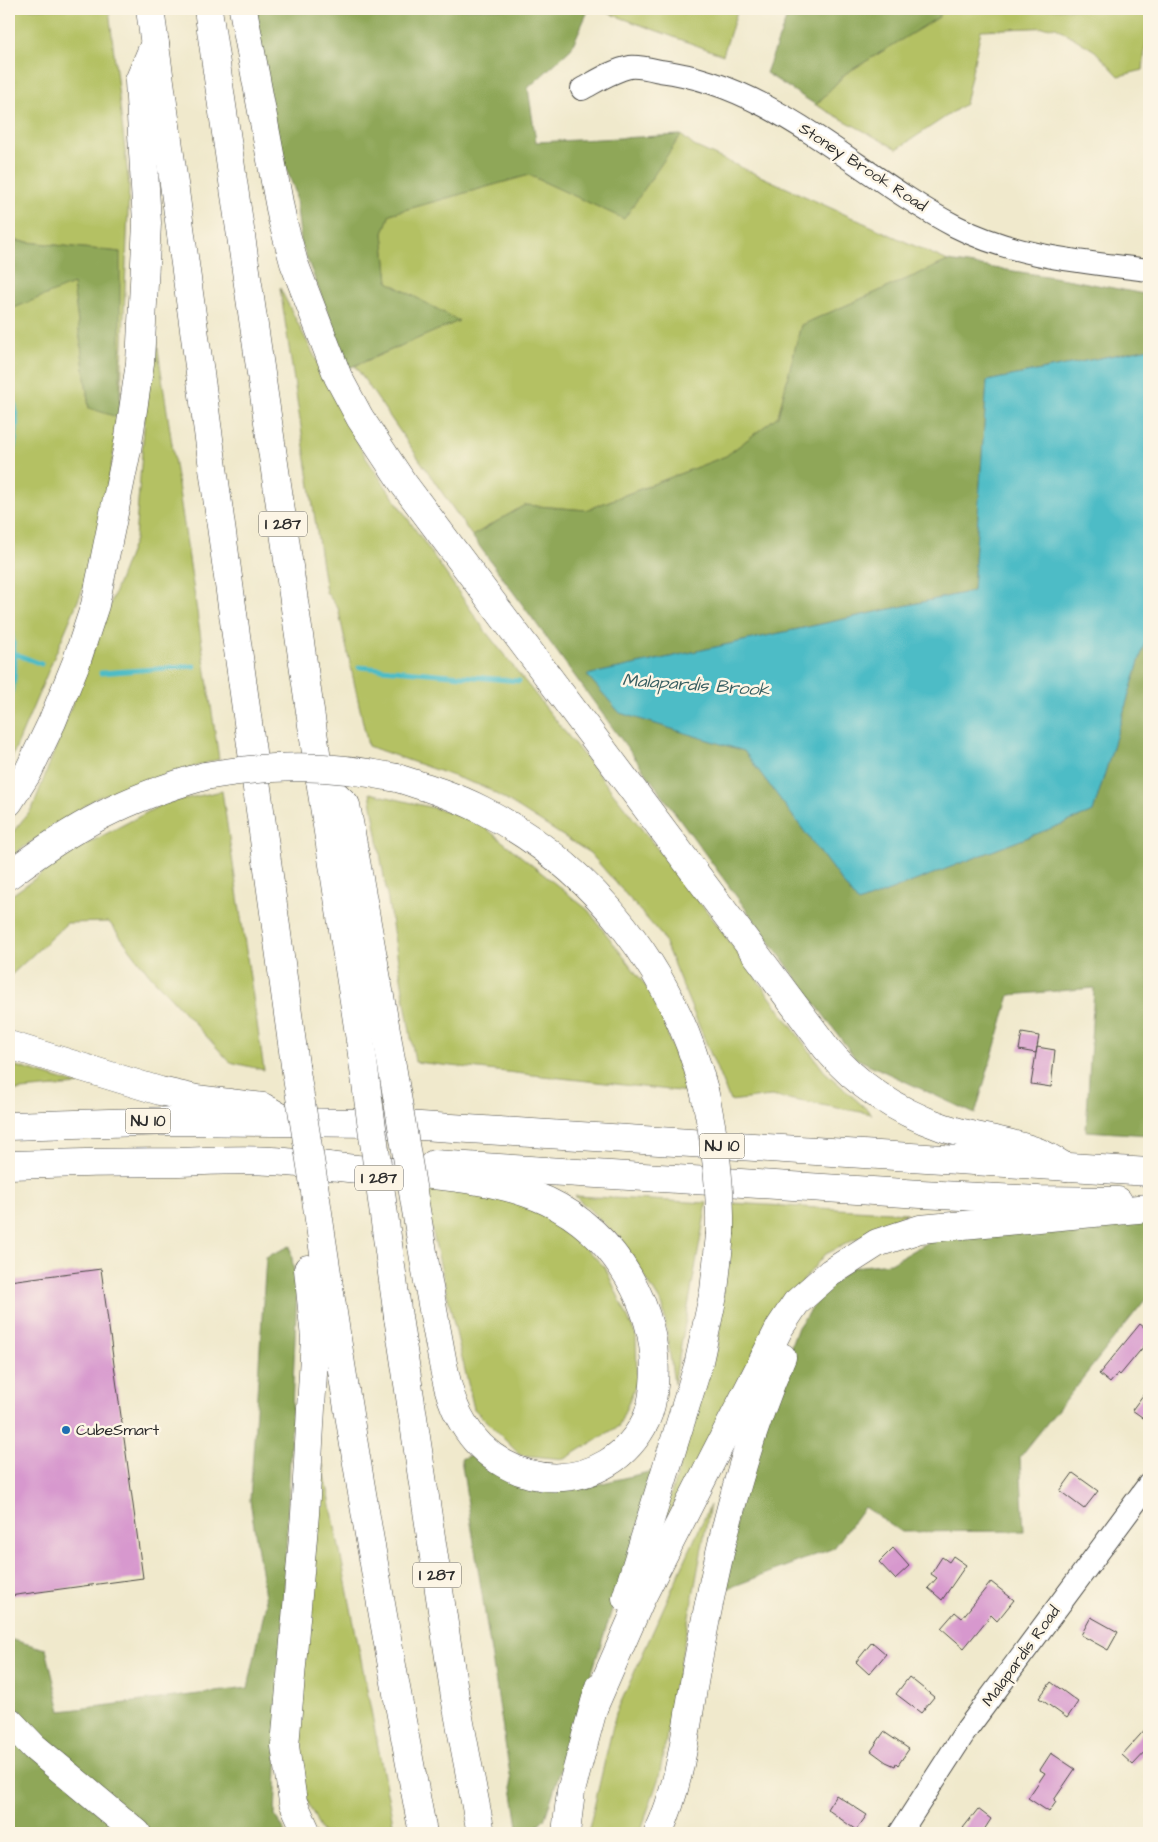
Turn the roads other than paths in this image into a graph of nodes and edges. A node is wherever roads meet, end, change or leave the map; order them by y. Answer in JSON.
{"nodes":[{"id":1,"x":150,"y":9,"type":"edge"},
{"id":2,"x":208,"y":9,"type":"edge"},
{"id":3,"x":243,"y":9,"type":"edge"},
{"id":4,"x":156,"y":41,"type":"junction"},
{"id":5,"x":582,"y":89,"type":"dead end"},
{"id":6,"x":1149,"y":270,"type":"edge"},
{"id":7,"x":320,"y":780,"type":"junction"},
{"id":8,"x":9,"y":802,"type":"edge"},
{"id":9,"x":9,"y":875,"type":"edge"},
{"id":10,"x":9,"y":1045,"type":"edge"},
{"id":11,"x":287,"y":1121,"type":"junction"},
{"id":12,"x":9,"y":1126,"type":"edge"},
{"id":13,"x":268,"y":1161,"type":"junction"},
{"id":14,"x":9,"y":1165,"type":"edge"},
{"id":15,"x":1066,"y":1166,"type":"junction"},
{"id":16,"x":1149,"y":1172,"type":"edge"},
{"id":17,"x":314,"y":1185,"type":"junction"},
{"id":18,"x":1149,"y":1201,"type":"edge"},
{"id":19,"x":1149,"y":1208,"type":"edge"},
{"id":20,"x":852,"y":1258,"type":"junction"},
{"id":21,"x":1149,"y":1484,"type":"edge"},
{"id":22,"x":595,"y":1704,"type":"junction"},
{"id":23,"x":9,"y":1721,"type":"edge"},
{"id":24,"x":137,"y":1833,"type":"edge"},
{"id":25,"x":307,"y":1833,"type":"edge"},
{"id":26,"x":424,"y":1833,"type":"edge"},
{"id":27,"x":481,"y":1833,"type":"edge"},
{"id":28,"x":566,"y":1833,"type":"edge"},
{"id":29,"x":658,"y":1833,"type":"edge"},
{"id":30,"x":900,"y":1833,"type":"edge"}],
"edges":[{"from":1,"to":4,"type":"main road"},
{"from":2,"to":7,"type":"main road","number":"I 287"},
{"from":3,"to":15,"type":"main road"},
{"from":4,"to":8,"type":"main road"},
{"from":4,"to":17,"type":"main road","bridge":true},
{"from":5,"to":6,"type":"street","name":"Stoney Brook Road"},
{"from":7,"to":13,"type":"main road","bridge":true},
{"from":7,"to":27,"type":"main road","number":"I 287","bridge":true},
{"from":9,"to":22,"type":"main road","bridge":true},
{"from":10,"to":11,"type":"main road"},
{"from":11,"to":12,"type":"main road","number":"NJ 10"},
{"from":11,"to":15,"type":"main road","number":"NJ 10"},
{"from":13,"to":14,"type":"main road","number":"NJ 10"},
{"from":13,"to":18,"type":"main road","number":"NJ 10"},
{"from":15,"to":16,"type":"main road","number":"NJ 10"},
{"from":17,"to":25,"type":"main road"},
{"from":17,"to":26,"type":"main road"},
{"from":19,"to":20,"type":"main road"},
{"from":20,"to":22,"type":"main road"},
{"from":20,"to":29,"type":"main road"},
{"from":21,"to":30,"type":"street","name":"Malapardis Road"},
{"from":22,"to":28,"type":"main road"},
{"from":23,"to":24,"type":"main road"}]}
